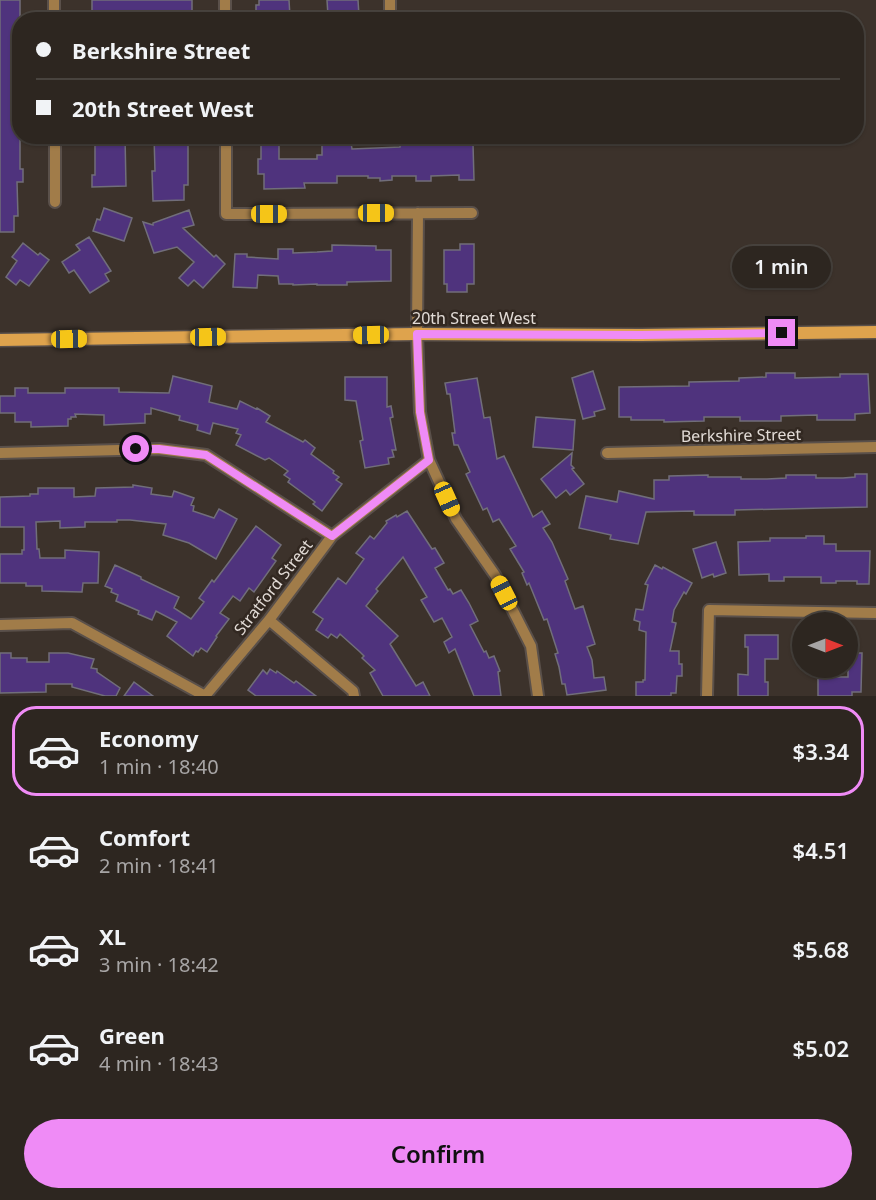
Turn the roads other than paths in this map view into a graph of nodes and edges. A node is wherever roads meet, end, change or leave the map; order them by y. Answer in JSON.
{"nodes":[{"id":1,"x":54,"y":144,"type":"edge"},
{"id":2,"x":226,"y":144,"type":"edge"},
{"id":3,"x":55,"y":202,"type":"dead end"},
{"id":4,"x":418,"y":213,"type":"junction"},
{"id":5,"x":472,"y":213,"type":"dead end"},
{"id":6,"x":876,"y":332,"type":"edge"},
{"id":7,"x":417,"y":334,"type":"junction"},
{"id":8,"x":0,"y":340,"type":"edge"},
{"id":9,"x":876,"y":447,"type":"edge"},
{"id":10,"x":0,"y":453,"type":"edge"},
{"id":11,"x":607,"y":453,"type":"dead end"},
{"id":12,"x":429,"y":460,"type":"junction"},
{"id":13,"x":332,"y":536,"type":"junction"},
{"id":14,"x":876,"y":613,"type":"edge"},
{"id":15,"x":269,"y":620,"type":"junction"},
{"id":16,"x":0,"y":625,"type":"edge"},
{"id":17,"x":205,"y":696,"type":"edge"},
{"id":18,"x":354,"y":696,"type":"edge"},
{"id":19,"x":538,"y":696,"type":"edge"},
{"id":20,"x":707,"y":696,"type":"edge"}],
"edges":[{"from":1,"to":3,"type":"street"},
{"from":2,"to":4,"type":"street"},
{"from":4,"to":5,"type":"street"},
{"from":4,"to":7,"type":"street"},
{"from":6,"to":7,"type":"main road","name":"20th Street West"},
{"from":7,"to":8,"type":"main road","name":"20th Street West"},
{"from":7,"to":12,"type":"street"},
{"from":9,"to":11,"type":"street","name":"Berkshire Street"},
{"from":10,"to":13,"type":"street"},
{"from":12,"to":13,"type":"street","name":"Stratford Street"},
{"from":12,"to":19,"type":"street"},
{"from":13,"to":15,"type":"street","name":"Stratford Street"},
{"from":14,"to":20,"type":"street"},
{"from":15,"to":17,"type":"street","name":"Stratford Street"},
{"from":15,"to":18,"type":"street"},
{"from":16,"to":17,"type":"street"}]}
